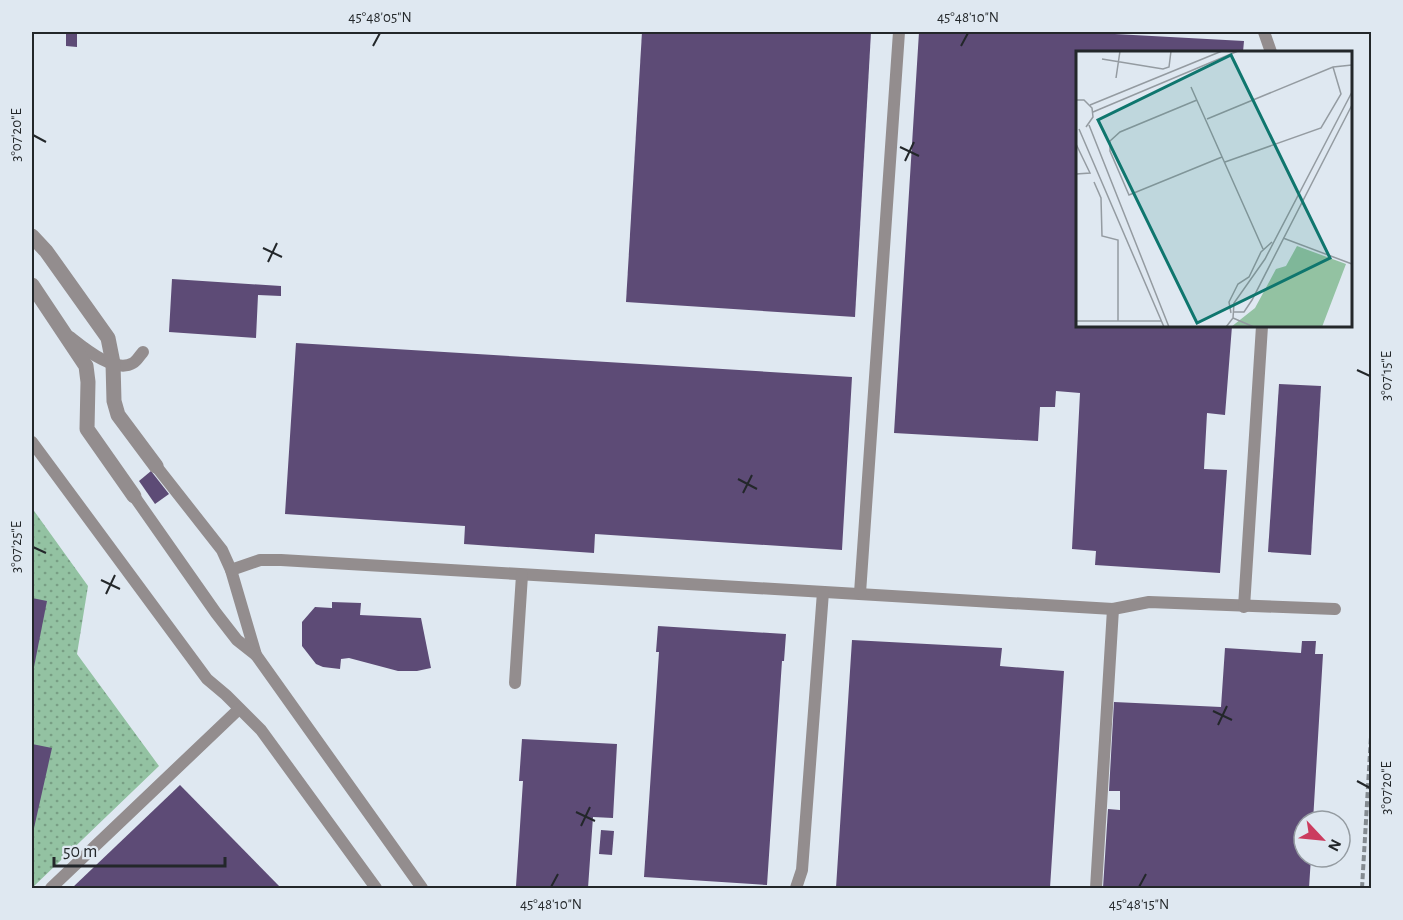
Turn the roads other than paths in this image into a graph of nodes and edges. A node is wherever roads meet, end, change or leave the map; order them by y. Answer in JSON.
{"nodes":[{"id":1,"x":899,"y":32,"type":"edge"},
{"id":2,"x":1264,"y":32,"type":"edge"},
{"id":3,"x":1271,"y":51,"type":"edge"},
{"id":4,"x":32,"y":236,"type":"edge"},
{"id":5,"x":32,"y":285,"type":"edge"},
{"id":6,"x":1262,"y":327,"type":"edge"},
{"id":7,"x":64,"y":333,"type":"junction"},
{"id":8,"x":143,"y":352,"type":"dead end"},
{"id":9,"x":113,"y":363,"type":"junction"},
{"id":10,"x":32,"y":442,"type":"edge"},
{"id":11,"x":156,"y":466,"type":"joint"},
{"id":12,"x":134,"y":496,"type":"joint"},
{"id":13,"x":231,"y":570,"type":"junction"},
{"id":14,"x":522,"y":575,"type":"junction"},
{"id":15,"x":823,"y":592,"type":"junction"},
{"id":16,"x":860,"y":593,"type":"junction"},
{"id":17,"x":1244,"y":607,"type":"junction"},
{"id":18,"x":1113,"y":609,"type":"junction"},
{"id":19,"x":1335,"y":609,"type":"dead end"},
{"id":20,"x":255,"y":655,"type":"junction"},
{"id":21,"x":514,"y":683,"type":"dead end"},
{"id":22,"x":239,"y":709,"type":"junction"},
{"id":23,"x":51,"y":888,"type":"edge"},
{"id":24,"x":376,"y":888,"type":"edge"},
{"id":25,"x":422,"y":888,"type":"edge"},
{"id":26,"x":796,"y":888,"type":"edge"},
{"id":27,"x":1096,"y":888,"type":"edge"}],
"edges":[{"from":1,"to":16,"type":"lane"},
{"from":2,"to":3,"type":"lane"},
{"from":4,"to":9,"type":"street"},
{"from":5,"to":7,"type":"street"},
{"from":6,"to":17,"type":"lane"},
{"from":7,"to":9,"type":"lane"},
{"from":7,"to":12,"type":"street"},
{"from":8,"to":9,"type":"lane"},
{"from":9,"to":11,"type":"street"},
{"from":10,"to":22,"type":"lane"},
{"from":11,"to":13,"type":"lane"},
{"from":12,"to":20,"type":"lane"},
{"from":13,"to":14,"type":"lane"},
{"from":13,"to":20,"type":"lane"},
{"from":14,"to":15,"type":"lane"},
{"from":14,"to":21,"type":"lane"},
{"from":15,"to":16,"type":"lane"},
{"from":15,"to":26,"type":"lane"},
{"from":16,"to":18,"type":"lane"},
{"from":17,"to":18,"type":"lane"},
{"from":17,"to":19,"type":"lane"},
{"from":18,"to":27,"type":"lane"},
{"from":20,"to":25,"type":"lane"},
{"from":22,"to":23,"type":"lane"},
{"from":22,"to":24,"type":"lane"}]}
